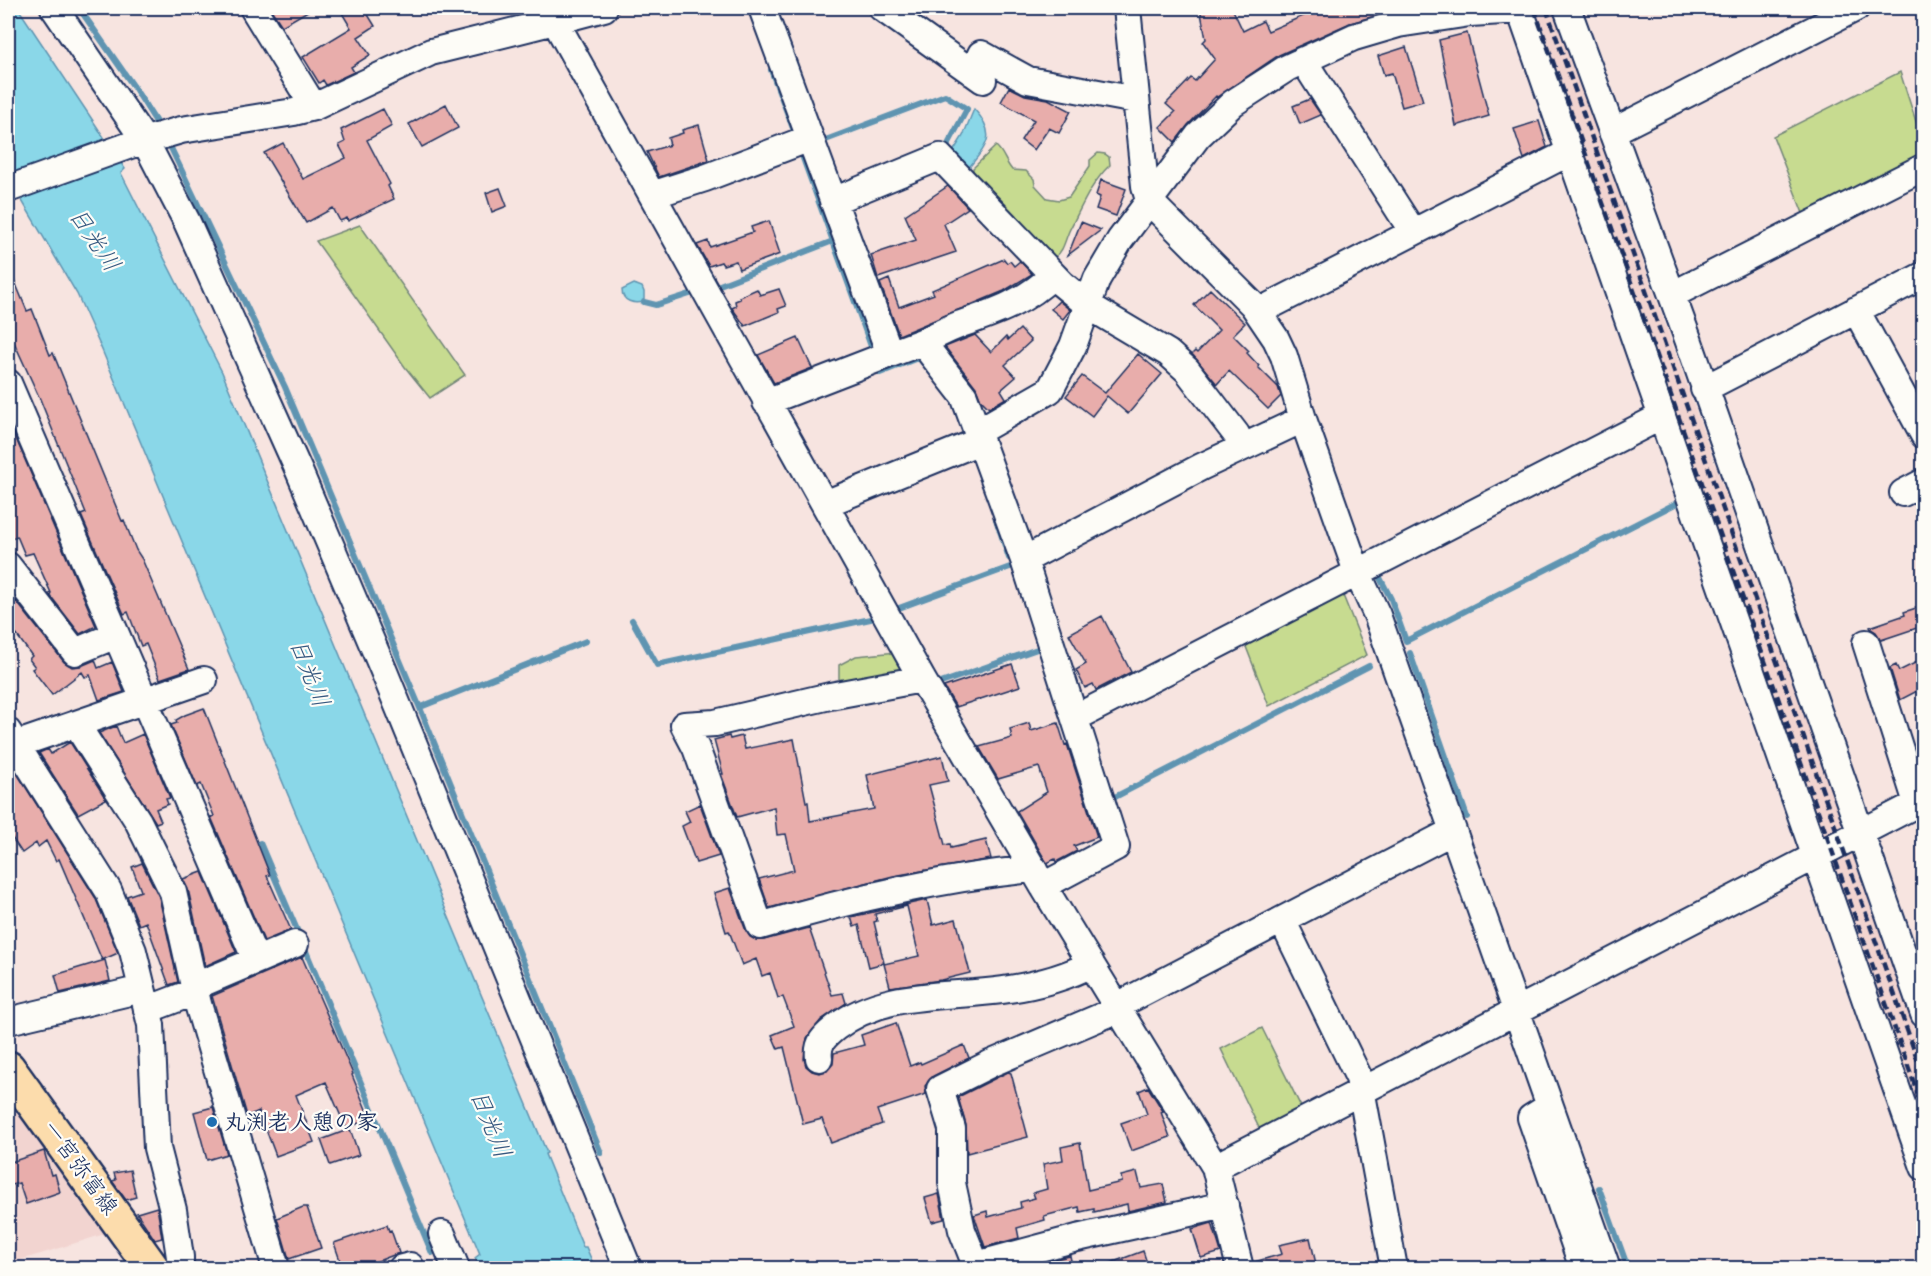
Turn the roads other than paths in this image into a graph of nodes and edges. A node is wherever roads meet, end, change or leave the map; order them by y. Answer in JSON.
{"nodes":[{"id":1,"x":54,"y":8,"type":"edge"},
{"id":2,"x":253,"y":8,"type":"edge"},
{"id":3,"x":604,"y":8,"type":"edge"},
{"id":4,"x":762,"y":8,"type":"edge"},
{"id":5,"x":882,"y":8,"type":"edge"},
{"id":6,"x":1127,"y":8,"type":"edge"},
{"id":7,"x":1567,"y":8,"type":"edge"},
{"id":8,"x":1856,"y":8,"type":"edge"},
{"id":9,"x":1470,"y":10,"type":"edge"},
{"id":10,"x":552,"y":14,"type":"edge"},
{"id":11,"x":1303,"y":60,"type":"junction"},
{"id":12,"x":1136,"y":100,"type":"junction"},
{"id":13,"x":315,"y":106,"type":"junction"},
{"id":14,"x":1612,"y":132,"type":"junction"},
{"id":15,"x":810,"y":138,"type":"junction"},
{"id":16,"x":140,"y":142,"type":"junction"},
{"id":17,"x":1570,"y":152,"type":"junction"},
{"id":18,"x":1923,"y":167,"type":"edge"},
{"id":19,"x":8,"y":189,"type":"edge"},
{"id":20,"x":652,"y":195,"type":"junction"},
{"id":21,"x":833,"y":201,"type":"junction"},
{"id":22,"x":1149,"y":201,"type":"junction"},
{"id":23,"x":1413,"y":232,"type":"junction"},
{"id":24,"x":1053,"y":275,"type":"junction"},
{"id":25,"x":1923,"y":275,"type":"edge"},
{"id":26,"x":1672,"y":295,"type":"junction"},
{"id":27,"x":1089,"y":306,"type":"junction"},
{"id":28,"x":1856,"y":310,"type":"junction"},
{"id":29,"x":1258,"y":312,"type":"junction"},
{"id":30,"x":922,"y":342,"type":"junction"},
{"id":31,"x":890,"y":354,"type":"junction"},
{"id":32,"x":8,"y":383,"type":"edge"},
{"id":33,"x":1704,"y":389,"type":"junction"},
{"id":34,"x":766,"y":402,"type":"junction"},
{"id":35,"x":1662,"y":416,"type":"junction"},
{"id":36,"x":1304,"y":419,"type":"junction"},
{"id":37,"x":1923,"y":435,"type":"edge"},
{"id":38,"x":979,"y":437,"type":"junction"},
{"id":39,"x":1243,"y":447,"type":"junction"},
{"id":40,"x":825,"y":504,"type":"junction"},
{"id":41,"x":1024,"y":560,"type":"junction"},
{"id":42,"x":8,"y":566,"type":"edge"},
{"id":43,"x":1357,"y":572,"type":"junction"},
{"id":44,"x":116,"y":635,"type":"junction"},
{"id":45,"x":1866,"y":643,"type":"dead end"},
{"id":46,"x":922,"y":679,"type":"junction"},
{"id":47,"x":204,"y":680,"type":"dead end"},
{"id":48,"x":144,"y":700,"type":"junction"},
{"id":49,"x":1075,"y":718,"type":"junction"},
{"id":50,"x":76,"y":724,"type":"junction"},
{"id":51,"x":11,"y":738,"type":"edge"},
{"id":52,"x":1920,"y":802,"type":"edge"},
{"id":53,"x":1454,"y":831,"type":"junction"},
{"id":54,"x":1861,"y":833,"type":"junction"},
{"id":55,"x":1814,"y":856,"type":"junction"},
{"id":56,"x":1038,"y":878,"type":"junction"},
{"id":57,"x":1282,"y":920,"type":"junction"},
{"id":58,"x":295,"y":944,"type":"dead end"},
{"id":59,"x":256,"y":960,"type":"junction"},
{"id":60,"x":1091,"y":964,"type":"junction"},
{"id":61,"x":194,"y":988,"type":"junction"},
{"id":62,"x":145,"y":1000,"type":"junction"},
{"id":63,"x":1118,"y":1007,"type":"junction"},
{"id":64,"x":1516,"y":1011,"type":"junction"},
{"id":65,"x":1923,"y":1014,"type":"edge"},
{"id":66,"x":8,"y":1021,"type":"edge"},
{"id":67,"x":819,"y":1058,"type":"dead end"},
{"id":68,"x":8,"y":1068,"type":"edge"},
{"id":69,"x":1362,"y":1091,"type":"junction"},
{"id":70,"x":1550,"y":1106,"type":"junction"},
{"id":71,"x":1215,"y":1167,"type":"junction"},
{"id":72,"x":1923,"y":1167,"type":"edge"},
{"id":73,"x":1225,"y":1205,"type":"junction"},
{"id":74,"x":442,"y":1234,"type":"dead end"},
{"id":75,"x":976,"y":1267,"type":"edge"},
{"id":76,"x":152,"y":1269,"type":"edge"},
{"id":77,"x":180,"y":1269,"type":"edge"},
{"id":78,"x":276,"y":1269,"type":"edge"},
{"id":79,"x":456,"y":1269,"type":"edge"},
{"id":80,"x":628,"y":1269,"type":"edge"},
{"id":81,"x":1240,"y":1269,"type":"edge"},
{"id":82,"x":1394,"y":1269,"type":"edge"},
{"id":83,"x":1583,"y":1269,"type":"edge"},
{"id":84,"x":1608,"y":1269,"type":"edge"}],
"edges":[{"from":1,"to":16,"type":"street"},
{"from":2,"to":13,"type":"street"},
{"from":3,"to":10,"type":"street"},
{"from":4,"to":15,"type":"street"},
{"from":5,"to":12,"type":"street"},
{"from":6,"to":12,"type":"street"},
{"from":7,"to":14,"type":"street"},
{"from":8,"to":14,"type":"street"},
{"from":9,"to":11,"type":"street"},
{"from":9,"to":17,"type":"street"},
{"from":10,"to":13,"type":"street"},
{"from":10,"to":20,"type":"street"},
{"from":11,"to":22,"type":"street"},
{"from":11,"to":23,"type":"street"},
{"from":12,"to":22,"type":"street"},
{"from":13,"to":16,"type":"street"},
{"from":14,"to":26,"type":"street"},
{"from":15,"to":20,"type":"street"},
{"from":15,"to":21,"type":"street"},
{"from":16,"to":19,"type":"street"},
{"from":16,"to":80,"type":"street"},
{"from":17,"to":23,"type":"street"},
{"from":17,"to":35,"type":"street"},
{"from":18,"to":26,"type":"street"},
{"from":20,"to":34,"type":"street"},
{"from":21,"to":24,"type":"street"},
{"from":21,"to":31,"type":"street"},
{"from":22,"to":27,"type":"street"},
{"from":22,"to":29,"type":"street"},
{"from":23,"to":29,"type":"street"},
{"from":24,"to":27,"type":"street"},
{"from":24,"to":30,"type":"street"},
{"from":25,"to":28,"type":"street"},
{"from":26,"to":33,"type":"street"},
{"from":27,"to":38,"type":"street"},
{"from":27,"to":39,"type":"street"},
{"from":28,"to":33,"type":"street"},
{"from":28,"to":37,"type":"street"},
{"from":29,"to":36,"type":"street"},
{"from":30,"to":31,"type":"street"},
{"from":30,"to":38,"type":"street"},
{"from":31,"to":34,"type":"street"},
{"from":32,"to":44,"type":"street"},
{"from":33,"to":54,"type":"street"},
{"from":34,"to":40,"type":"street"},
{"from":35,"to":43,"type":"street"},
{"from":35,"to":55,"type":"street"},
{"from":36,"to":39,"type":"street"},
{"from":36,"to":43,"type":"street"},
{"from":38,"to":40,"type":"street"},
{"from":38,"to":41,"type":"street"},
{"from":39,"to":41,"type":"street"},
{"from":40,"to":46,"type":"street"},
{"from":41,"to":49,"type":"street"},
{"from":42,"to":44,"type":"street"},
{"from":43,"to":49,"type":"street"},
{"from":43,"to":53,"type":"street"},
{"from":44,"to":48,"type":"street"},
{"from":45,"to":52,"type":"street"},
{"from":46,"to":56,"type":"street"},
{"from":46,"to":56,"type":"street"},
{"from":47,"to":48,"type":"street"},
{"from":48,"to":50,"type":"street"},
{"from":48,"to":59,"type":"street"},
{"from":49,"to":56,"type":"street"},
{"from":50,"to":51,"type":"street"},
{"from":50,"to":61,"type":"street"},
{"from":51,"to":62,"type":"street"},
{"from":52,"to":54,"type":"street"},
{"from":53,"to":57,"type":"street"},
{"from":53,"to":64,"type":"street"},
{"from":54,"to":55,"type":"street"},
{"from":54,"to":65,"type":"street"},
{"from":55,"to":64,"type":"street"},
{"from":55,"to":72,"type":"street"},
{"from":56,"to":60,"type":"street"},
{"from":57,"to":63,"type":"street"},
{"from":57,"to":69,"type":"street"},
{"from":58,"to":59,"type":"street"},
{"from":59,"to":61,"type":"street"},
{"from":60,"to":63,"type":"street"},
{"from":60,"to":67,"type":"street"},
{"from":61,"to":62,"type":"street"},
{"from":61,"to":78,"type":"street"},
{"from":62,"to":66,"type":"street"},
{"from":62,"to":77,"type":"street"},
{"from":63,"to":71,"type":"street"},
{"from":63,"to":75,"type":"street"},
{"from":64,"to":69,"type":"street"},
{"from":64,"to":70,"type":"street"},
{"from":68,"to":76,"type":"main road","name":"一宮弥富線"},
{"from":69,"to":71,"type":"street"},
{"from":69,"to":82,"type":"street"},
{"from":70,"to":83,"type":"street"},
{"from":70,"to":84,"type":"street"},
{"from":71,"to":73,"type":"street"},
{"from":73,"to":75,"type":"street"},
{"from":73,"to":81,"type":"street"},
{"from":74,"to":79,"type":"street"}]}
